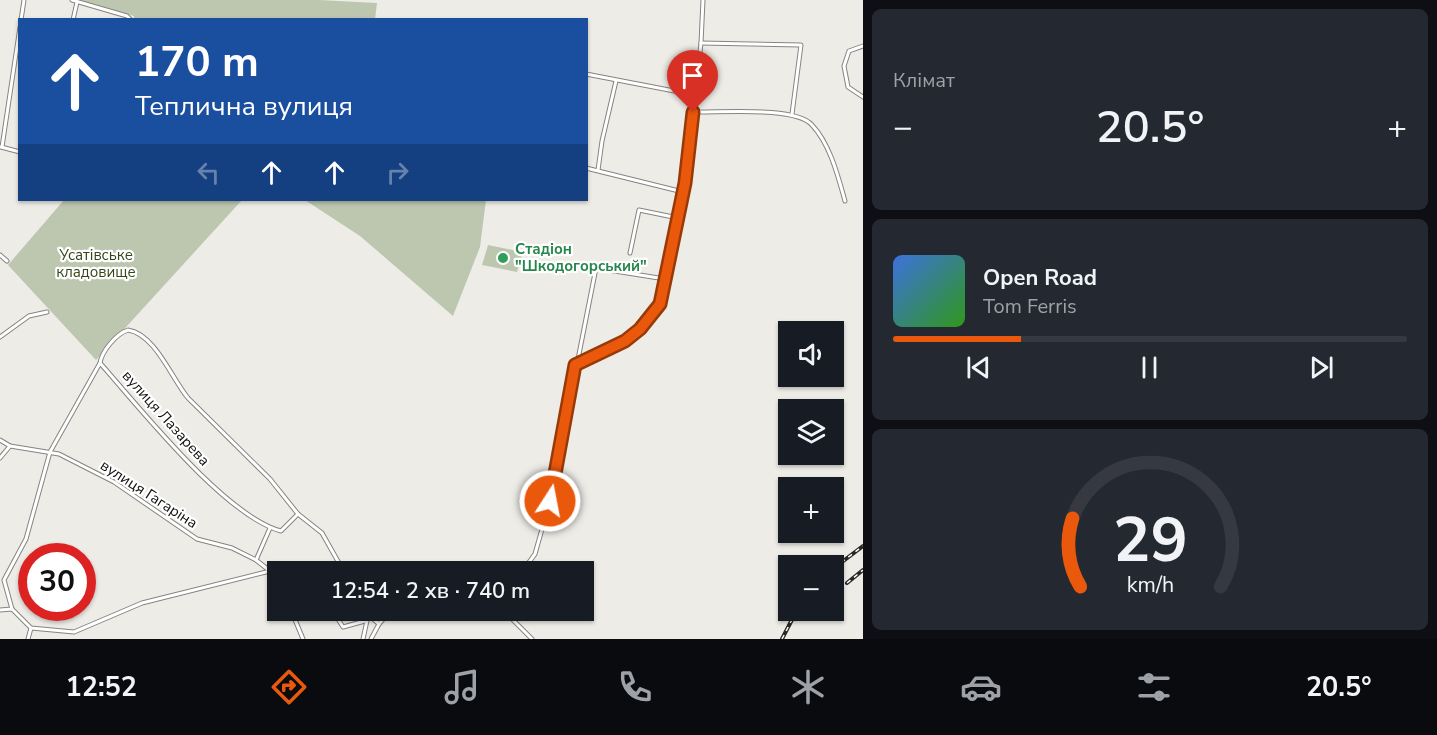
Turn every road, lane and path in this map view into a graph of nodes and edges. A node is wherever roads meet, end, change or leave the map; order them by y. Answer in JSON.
{"nodes":[{"id":1,"x":24,"y":0,"type":"edge"},
{"id":2,"x":72,"y":0,"type":"edge"},
{"id":3,"x":703,"y":0,"type":"edge"},
{"id":4,"x":77,"y":2,"type":"junction"},
{"id":5,"x":21,"y":18,"type":"edge"},
{"id":6,"x":73,"y":18,"type":"edge"},
{"id":7,"x":130,"y":18,"type":"edge"},
{"id":8,"x":18,"y":40,"type":"edge"},
{"id":9,"x":702,"y":43,"type":"junction"},
{"id":10,"x":862,"y":46,"type":"edge"},
{"id":11,"x":588,"y":74,"type":"edge"},
{"id":12,"x":616,"y":81,"type":"junction"},
{"id":13,"x":695,"y":95,"type":"junction"},
{"id":14,"x":862,"y":96,"type":"edge"},
{"id":15,"x":693,"y":112,"type":"junction"},
{"id":16,"x":792,"y":114,"type":"junction"},
{"id":17,"x":1,"y":147,"type":"edge"},
{"id":18,"x":18,"y":152,"type":"edge"},
{"id":19,"x":588,"y":168,"type":"edge"},
{"id":20,"x":598,"y":170,"type":"junction"},
{"id":21,"x":683,"y":192,"type":"junction"},
{"id":22,"x":845,"y":201,"type":"dead end"},
{"id":23,"x":678,"y":218,"type":"junction"},
{"id":24,"x":630,"y":253,"type":"dead end"},
{"id":25,"x":0,"y":255,"type":"edge"},
{"id":26,"x":7,"y":261,"type":"dead end"},
{"id":27,"x":665,"y":279,"type":"junction"},
{"id":28,"x":47,"y":312,"type":"dead end"},
{"id":29,"x":1,"y":335,"type":"edge"},
{"id":30,"x":100,"y":363,"type":"junction"},
{"id":31,"x":575,"y":365,"type":"junction"},
{"id":32,"x":0,"y":440,"type":"edge"},
{"id":33,"x":10,"y":446,"type":"junction"},
{"id":34,"x":50,"y":452,"type":"junction"},
{"id":35,"x":0,"y":458,"type":"edge"},
{"id":36,"x":298,"y":514,"type":"junction"},
{"id":37,"x":270,"y":528,"type":"junction"},
{"id":38,"x":256,"y":560,"type":"junction"},
{"id":39,"x":338,"y":561,"type":"edge"},
{"id":40,"x":530,"y":561,"type":"edge"},
{"id":41,"x":267,"y":569,"type":"edge"},
{"id":42,"x":267,"y":572,"type":"edge"},
{"id":43,"x":12,"y":609,"type":"junction"},
{"id":44,"x":0,"y":610,"type":"edge"},
{"id":45,"x":296,"y":621,"type":"edge"},
{"id":46,"x":339,"y":621,"type":"edge"},
{"id":47,"x":365,"y":621,"type":"joint"},
{"id":48,"x":378,"y":621,"type":"edge"},
{"id":49,"x":382,"y":621,"type":"edge"},
{"id":50,"x":514,"y":621,"type":"edge"},
{"id":51,"x":380,"y":624,"type":"junction"},
{"id":52,"x":31,"y":628,"type":"junction"},
{"id":53,"x":28,"y":639,"type":"edge"},
{"id":54,"x":303,"y":639,"type":"edge"},
{"id":55,"x":363,"y":639,"type":"edge"},
{"id":56,"x":371,"y":639,"type":"edge"},
{"id":57,"x":531,"y":639,"type":"edge"}],
"edges":[{"from":1,"to":5,"type":"street"},
{"from":2,"to":4,"type":"street"},
{"from":3,"to":9,"type":"street"},
{"from":4,"to":6,"type":"street"},
{"from":4,"to":7,"type":"street"},
{"from":8,"to":17,"type":"street"},
{"from":9,"to":13,"type":"street"},
{"from":9,"to":16,"type":"street"},
{"from":10,"to":14,"type":"street"},
{"from":11,"to":12,"type":"street"},
{"from":12,"to":13,"type":"street"},
{"from":12,"to":20,"type":"street"},
{"from":13,"to":15,"type":"street"},
{"from":15,"to":16,"type":"street"},
{"from":15,"to":21,"type":"street"},
{"from":16,"to":22,"type":"street"},
{"from":17,"to":18,"type":"street"},
{"from":19,"to":20,"type":"street"},
{"from":20,"to":21,"type":"street"},
{"from":21,"to":23,"type":"street"},
{"from":23,"to":24,"type":"street"},
{"from":23,"to":27,"type":"street"},
{"from":25,"to":26,"type":"street"},
{"from":27,"to":31,"type":"street"},
{"from":27,"to":31,"type":"street"},
{"from":28,"to":29,"type":"street"},
{"from":30,"to":34,"type":"street"},
{"from":30,"to":36,"type":"street"},
{"from":30,"to":37,"type":"street","name":"вулиця Лазарева"},
{"from":31,"to":40,"type":"street"},
{"from":32,"to":33,"type":"street","name":"вулиця Гагаріна"},
{"from":33,"to":34,"type":"street","name":"вулиця Гагаріна"},
{"from":33,"to":35,"type":"street"},
{"from":34,"to":38,"type":"street","name":"вулиця Гагаріна"},
{"from":34,"to":43,"type":"street"},
{"from":36,"to":37,"type":"street"},
{"from":36,"to":39,"type":"street"},
{"from":37,"to":38,"type":"street"},
{"from":38,"to":41,"type":"street","name":"вулиця Гагаріна"},
{"from":42,"to":52,"type":"street"},
{"from":43,"to":44,"type":"street"},
{"from":43,"to":52,"type":"street"},
{"from":45,"to":54,"type":"street"},
{"from":46,"to":47,"type":"street"},
{"from":47,"to":55,"type":"street"},
{"from":48,"to":51,"type":"street"},
{"from":49,"to":51,"type":"street"},
{"from":50,"to":57,"type":"street"},
{"from":51,"to":56,"type":"street"},
{"from":52,"to":53,"type":"street"}]}
